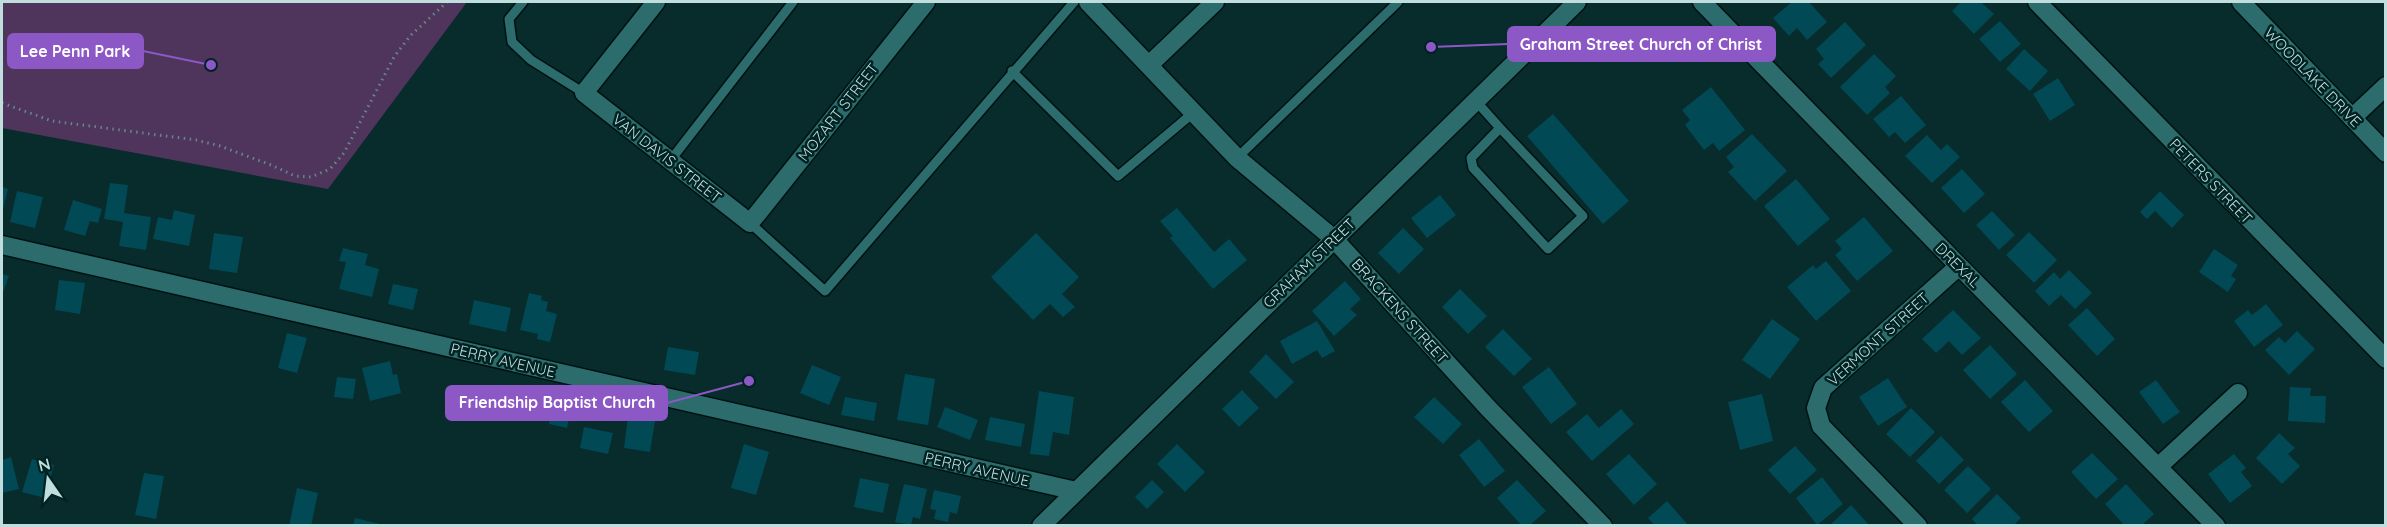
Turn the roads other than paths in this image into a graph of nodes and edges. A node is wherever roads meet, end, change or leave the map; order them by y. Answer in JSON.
{"nodes":[{"id":1,"x":523,"y":2,"type":"edge"},
{"id":2,"x":656,"y":2,"type":"edge"},
{"id":3,"x":793,"y":2,"type":"edge"},
{"id":4,"x":926,"y":2,"type":"edge"},
{"id":5,"x":1074,"y":2,"type":"edge"},
{"id":6,"x":1088,"y":2,"type":"edge"},
{"id":7,"x":1215,"y":2,"type":"edge"},
{"id":8,"x":1398,"y":2,"type":"edge"},
{"id":9,"x":1577,"y":2,"type":"edge"},
{"id":10,"x":1702,"y":2,"type":"edge"},
{"id":11,"x":2037,"y":2,"type":"edge"},
{"id":12,"x":2241,"y":2,"type":"edge"},
{"id":13,"x":1149,"y":65,"type":"junction"},
{"id":14,"x":1012,"y":71,"type":"junction"},
{"id":15,"x":2385,"y":86,"type":"edge"},
{"id":16,"x":584,"y":93,"type":"junction"},
{"id":17,"x":1475,"y":100,"type":"junction"},
{"id":18,"x":1193,"y":112,"type":"junction"},
{"id":19,"x":2352,"y":118,"type":"junction"},
{"id":20,"x":1500,"y":128,"type":"junction"},
{"id":21,"x":2385,"y":153,"type":"edge"},
{"id":22,"x":1237,"y":158,"type":"junction"},
{"id":23,"x":670,"y":161,"type":"junction"},
{"id":24,"x":750,"y":223,"type":"junction"},
{"id":25,"x":1334,"y":239,"type":"junction"},
{"id":26,"x":2,"y":244,"type":"edge"},
{"id":27,"x":1959,"y":266,"type":"junction"},
{"id":28,"x":2385,"y":359,"type":"edge"},
{"id":29,"x":2238,"y":393,"type":"dead end"},
{"id":30,"x":2159,"y":466,"type":"junction"},
{"id":31,"x":1076,"y":491,"type":"junction"},
{"id":32,"x":1041,"y":525,"type":"edge"},
{"id":33,"x":1603,"y":525,"type":"edge"},
{"id":34,"x":1918,"y":525,"type":"edge"},
{"id":35,"x":2216,"y":525,"type":"edge"}],
"edges":[{"from":1,"to":16,"type":"lane"},
{"from":2,"to":16,"type":"street"},
{"from":3,"to":23,"type":"lane"},
{"from":4,"to":24,"type":"street","name":"MOZART STREET"},
{"from":5,"to":14,"type":"lane"},
{"from":6,"to":13,"type":"street","name":"BRACKENS STREET"},
{"from":7,"to":13,"type":"street"},
{"from":8,"to":22,"type":"lane"},
{"from":9,"to":17,"type":"street","name":"GRAHAM STREET"},
{"from":10,"to":27,"type":"street","name":"DREXAL"},
{"from":11,"to":28,"type":"street","name":"PETERS STREET"},
{"from":12,"to":19,"type":"street","name":"WOODLAKE DRIVE"},
{"from":13,"to":18,"type":"street","name":"BRACKENS STREET"},
{"from":14,"to":18,"type":"lane"},
{"from":14,"to":24,"type":"lane"},
{"from":15,"to":19,"type":"street"},
{"from":16,"to":23,"type":"street","name":"VAN DAVIS STREET"},
{"from":17,"to":20,"type":"lane"},
{"from":17,"to":25,"type":"street","name":"GRAHAM STREET"},
{"from":18,"to":22,"type":"street","name":"BRACKENS STREET"},
{"from":19,"to":21,"type":"street","name":"WOODLAKE DRIVE"},
{"from":20,"to":20,"type":"lane"},
{"from":22,"to":25,"type":"street","name":"BRACKENS STREET"},
{"from":23,"to":24,"type":"street","name":"VAN DAVIS STREET"},
{"from":25,"to":31,"type":"street","name":"GRAHAM STREET"},
{"from":25,"to":33,"type":"street","name":"BRACKENS STREET"},
{"from":26,"to":31,"type":"street","name":"PERRY AVENUE"},
{"from":27,"to":30,"type":"street","name":"DREXAL"},
{"from":27,"to":34,"type":"street","name":"VERMONT STREET"},
{"from":29,"to":30,"type":"street"},
{"from":30,"to":35,"type":"street","name":"DREXAL"},
{"from":31,"to":32,"type":"street","name":"GRAHAM STREET"}]}
